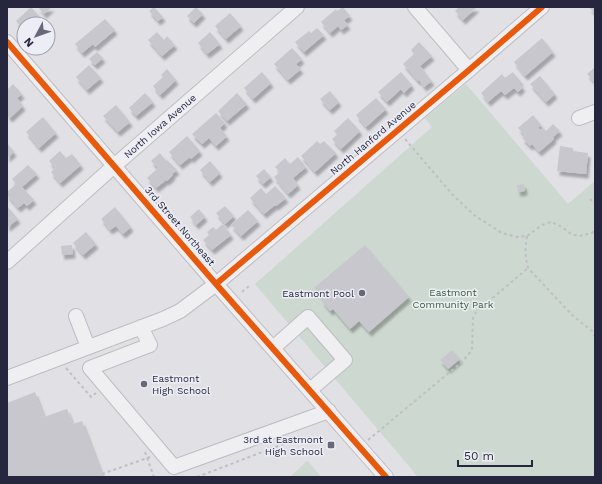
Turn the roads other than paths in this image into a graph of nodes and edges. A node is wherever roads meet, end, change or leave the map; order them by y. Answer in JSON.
{"nodes":[{"id":1,"x":297,"y":7,"type":"edge"},
{"id":2,"x":415,"y":7,"type":"edge"},
{"id":3,"x":542,"y":7,"type":"edge"},
{"id":4,"x":7,"y":42,"type":"edge"},
{"id":5,"x":469,"y":70,"type":"junction"},
{"id":6,"x":595,"y":112,"type":"edge"},
{"id":7,"x":579,"y":118,"type":"dead end"},
{"id":8,"x":114,"y":166,"type":"junction"},
{"id":9,"x":7,"y":262,"type":"edge"},
{"id":10,"x":216,"y":284,"type":"junction"},
{"id":11,"x":76,"y":316,"type":"dead end"},
{"id":12,"x":141,"y":327,"type":"junction"},
{"id":13,"x":88,"y":347,"type":"junction"},
{"id":14,"x":273,"y":348,"type":"junction"},
{"id":15,"x":7,"y":378,"type":"edge"},
{"id":16,"x":310,"y":390,"type":"junction"},
{"id":17,"x":329,"y":411,"type":"junction"},
{"id":18,"x":386,"y":477,"type":"edge"}],
"edges":[{"from":1,"to":8,"type":"street","name":"North Iowa Avenue"},
{"from":2,"to":5,"type":"street"},
{"from":3,"to":5,"type":"street","name":"North Hanford Avenue"},
{"from":4,"to":8,"type":"street","name":"3rd Street Northeast"},
{"from":5,"to":10,"type":"street","name":"North Hanford Avenue"},
{"from":6,"to":7,"type":"street"},
{"from":8,"to":9,"type":"street","name":"North Iowa Avenue"},
{"from":8,"to":10,"type":"street","name":"3rd Street Northeast"},
{"from":10,"to":12,"type":"street","name":"North Hanford Avenue"},
{"from":10,"to":14,"type":"street","name":"3rd Street Northeast"},
{"from":11,"to":13,"type":"street"},
{"from":12,"to":13,"type":"street","name":"North Hanford Avenue"},
{"from":12,"to":17,"type":"street"},
{"from":13,"to":15,"type":"street","name":"North Hanford Avenue"},
{"from":14,"to":16,"type":"street","name":"3rd Street Northeast"},
{"from":14,"to":16,"type":"street"},
{"from":16,"to":17,"type":"street","name":"3rd Street Northeast"},
{"from":17,"to":18,"type":"street","name":"3rd Street Northeast"}]}
